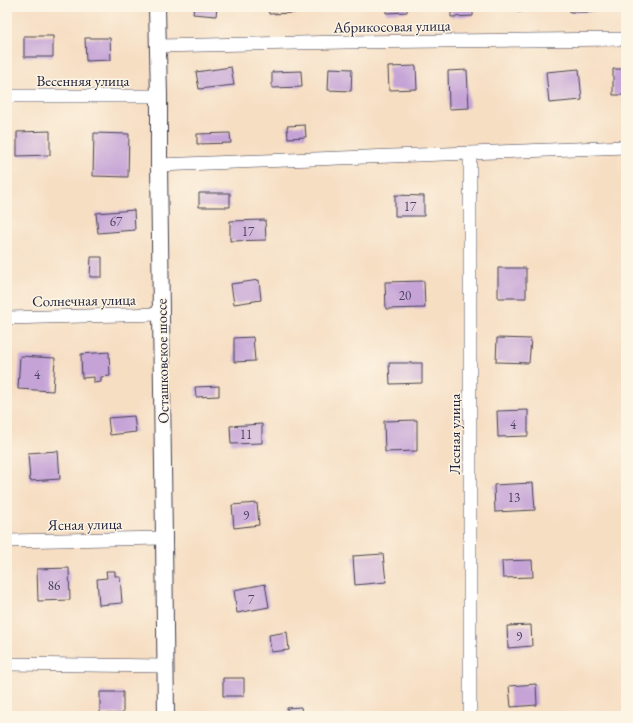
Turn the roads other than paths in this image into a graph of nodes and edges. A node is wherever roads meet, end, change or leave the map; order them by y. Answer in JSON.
{"nodes":[{"id":1,"x":157,"y":7,"type":"edge"},
{"id":2,"x":626,"y":39,"type":"edge"},
{"id":3,"x":158,"y":46,"type":"junction"},
{"id":4,"x":7,"y":96,"type":"edge"},
{"id":5,"x":159,"y":96,"type":"junction"},
{"id":6,"x":626,"y":147,"type":"edge"},
{"id":7,"x":470,"y":153,"type":"junction"},
{"id":8,"x":159,"y":165,"type":"junction"},
{"id":9,"x":161,"y":314,"type":"junction"},
{"id":10,"x":7,"y":318,"type":"edge"},
{"id":11,"x":164,"y":538,"type":"junction"},
{"id":12,"x":7,"y":542,"type":"edge"},
{"id":13,"x":7,"y":664,"type":"edge"},
{"id":14,"x":164,"y":666,"type":"junction"},
{"id":15,"x":166,"y":716,"type":"edge"},
{"id":16,"x":470,"y":716,"type":"edge"}],
"edges":[{"from":1,"to":3,"type":"street","name":"Осташковское шоссе"},
{"from":2,"to":3,"type":"street","name":"Абрикосовая улица"},
{"from":3,"to":5,"type":"street","name":"Осташковское шоссе"},
{"from":4,"to":5,"type":"street","name":"Весенняя улица"},
{"from":5,"to":8,"type":"street","name":"Осташковское шоссе"},
{"from":6,"to":7,"type":"street"},
{"from":7,"to":8,"type":"street"},
{"from":7,"to":16,"type":"street","name":"Лесная улица"},
{"from":8,"to":9,"type":"street","name":"Осташковское шоссе"},
{"from":9,"to":10,"type":"street","name":"Солнечная улица"},
{"from":9,"to":11,"type":"street","name":"Осташковское шоссе"},
{"from":11,"to":12,"type":"street","name":"Ясная улица"},
{"from":11,"to":14,"type":"street","name":"Осташковское шоссе"},
{"from":13,"to":14,"type":"street"},
{"from":14,"to":15,"type":"street","name":"Осташковское шоссе"}]}
